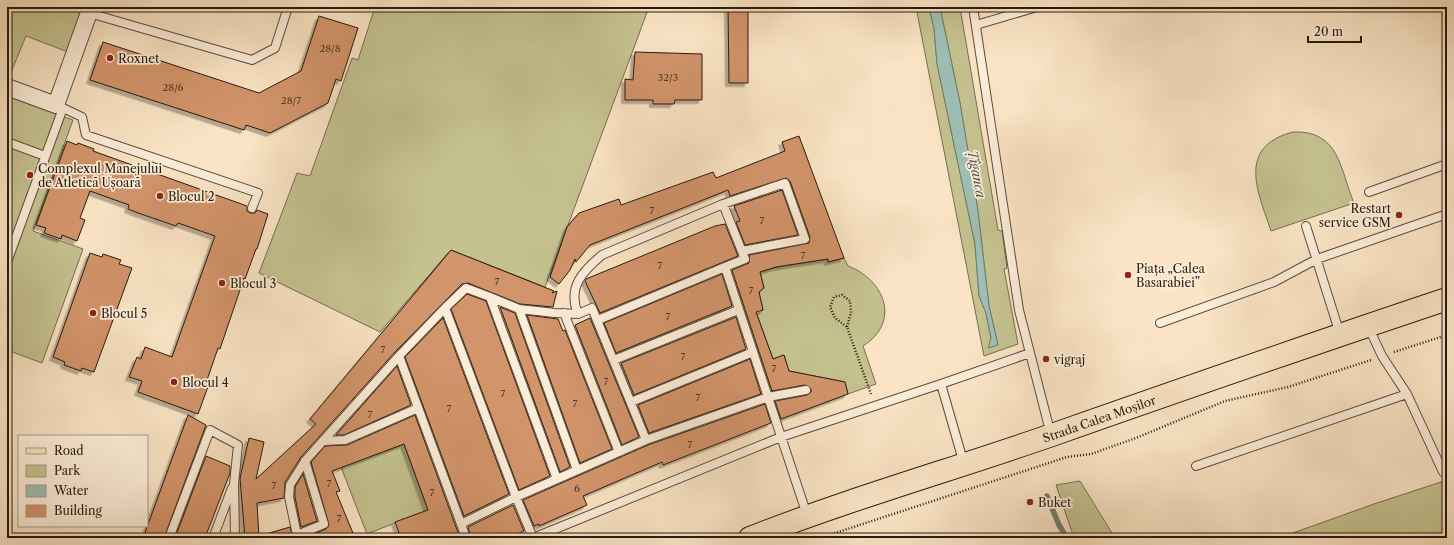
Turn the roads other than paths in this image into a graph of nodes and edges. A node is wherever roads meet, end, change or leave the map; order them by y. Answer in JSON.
{"nodes":[{"id":1,"x":288,"y":7,"type":"edge"},
{"id":2,"x":973,"y":7,"type":"edge"},
{"id":3,"x":1037,"y":7,"type":"edge"},
{"id":4,"x":90,"y":10,"type":"edge"},
{"id":5,"x":976,"y":25,"type":"junction"},
{"id":6,"x":7,"y":88,"type":"edge"},
{"id":7,"x":59,"y":107,"type":"junction"},
{"id":8,"x":7,"y":142,"type":"edge"},
{"id":9,"x":45,"y":156,"type":"junction"},
{"id":10,"x":1447,"y":164,"type":"edge"},
{"id":11,"x":1369,"y":192,"type":"dead end"},
{"id":12,"x":723,"y":204,"type":"junction"},
{"id":13,"x":252,"y":208,"type":"dead end"},
{"id":14,"x":1447,"y":214,"type":"edge"},
{"id":15,"x":1306,"y":226,"type":"dead end"},
{"id":16,"x":742,"y":251,"type":"junction"},
{"id":17,"x":1317,"y":259,"type":"junction"},
{"id":18,"x":7,"y":262,"type":"edge"},
{"id":19,"x":725,"y":267,"type":"junction"},
{"id":20,"x":490,"y":297,"type":"junction"},
{"id":21,"x":1446,"y":302,"type":"edge"},
{"id":22,"x":444,"y":308,"type":"junction"},
{"id":23,"x":519,"y":309,"type":"junction"},
{"id":24,"x":738,"y":310,"type":"junction"},
{"id":25,"x":564,"y":314,"type":"junction"},
{"id":26,"x":578,"y":314,"type":"junction"},
{"id":27,"x":598,"y":320,"type":"junction"},
{"id":28,"x":1160,"y":323,"type":"dead end"},
{"id":29,"x":1368,"y":325,"type":"junction"},
{"id":30,"x":1340,"y":335,"type":"junction"},
{"id":31,"x":753,"y":352,"type":"junction"},
{"id":32,"x":1030,"y":353,"type":"junction"},
{"id":33,"x":399,"y":356,"type":"junction"},
{"id":34,"x":614,"y":360,"type":"junction"},
{"id":35,"x":941,"y":384,"type":"junction"},
{"id":36,"x":806,"y":390,"type":"dead end"},
{"id":37,"x":1406,"y":394,"type":"junction"},
{"id":38,"x":768,"y":397,"type":"junction"},
{"id":39,"x":631,"y":402,"type":"junction"},
{"id":40,"x":418,"y":408,"type":"junction"},
{"id":41,"x":1051,"y":435,"type":"junction"},
{"id":42,"x":781,"y":437,"type":"junction"},
{"id":43,"x":646,"y":440,"type":"junction"},
{"id":44,"x":324,"y":441,"type":"junction"},
{"id":45,"x":619,"y":452,"type":"junction"},
{"id":46,"x":305,"y":461,"type":"junction"},
{"id":47,"x":964,"y":464,"type":"junction"},
{"id":48,"x":1196,"y":466,"type":"dead end"},
{"id":49,"x":577,"y":470,"type":"junction"},
{"id":50,"x":1447,"y":472,"type":"edge"},
{"id":51,"x":556,"y":479,"type":"junction"},
{"id":52,"x":234,"y":484,"type":"junction"},
{"id":53,"x":516,"y":497,"type":"junction"},
{"id":54,"x":807,"y":516,"type":"junction"},
{"id":55,"x":461,"y":524,"type":"junction"},
{"id":56,"x":169,"y":538,"type":"edge"},
{"id":57,"x":213,"y":538,"type":"edge"},
{"id":58,"x":235,"y":538,"type":"edge"},
{"id":59,"x":466,"y":538,"type":"edge"},
{"id":60,"x":533,"y":538,"type":"edge"},
{"id":61,"x":750,"y":538,"type":"edge"}],
"edges":[{"from":1,"to":4,"type":"lane"},
{"from":2,"to":5,"type":"lane"},
{"from":3,"to":5,"type":"lane"},
{"from":4,"to":7,"type":"street"},
{"from":5,"to":32,"type":"lane"},
{"from":6,"to":7,"type":"street"},
{"from":7,"to":9,"type":"lane"},
{"from":7,"to":13,"type":"lane"},
{"from":8,"to":9,"type":"lane"},
{"from":9,"to":18,"type":"lane"},
{"from":10,"to":11,"type":"lane"},
{"from":12,"to":16,"type":"lane"},
{"from":12,"to":16,"type":"lane"},
{"from":12,"to":26,"type":"lane"},
{"from":14,"to":17,"type":"lane"},
{"from":15,"to":17,"type":"lane"},
{"from":16,"to":19,"type":"lane"},
{"from":17,"to":28,"type":"lane"},
{"from":17,"to":30,"type":"lane"},
{"from":19,"to":24,"type":"lane"},
{"from":19,"to":27,"type":"lane"},
{"from":20,"to":22,"type":"lane"},
{"from":20,"to":23,"type":"lane"},
{"from":20,"to":51,"type":"lane"},
{"from":21,"to":29,"type":"main road","name":"Strada Calea Moșilor"},
{"from":22,"to":33,"type":"lane"},
{"from":22,"to":53,"type":"lane"},
{"from":23,"to":25,"type":"lane"},
{"from":23,"to":49,"type":"lane"},
{"from":24,"to":31,"type":"lane"},
{"from":24,"to":34,"type":"lane"},
{"from":25,"to":26,"type":"lane"},
{"from":25,"to":45,"type":"lane"},
{"from":26,"to":27,"type":"lane"},
{"from":27,"to":34,"type":"lane"},
{"from":29,"to":30,"type":"main road","name":"Strada Calea Moșilor"},
{"from":29,"to":37,"type":"lane"},
{"from":30,"to":41,"type":"main road","name":"Strada Calea Moșilor"},
{"from":31,"to":38,"type":"lane"},
{"from":31,"to":39,"type":"lane"},
{"from":32,"to":35,"type":"lane"},
{"from":32,"to":41,"type":"lane"},
{"from":33,"to":40,"type":"lane"},
{"from":33,"to":44,"type":"lane"},
{"from":34,"to":39,"type":"lane"},
{"from":35,"to":42,"type":"lane"},
{"from":35,"to":47,"type":"lane"},
{"from":36,"to":38,"type":"lane"},
{"from":37,"to":48,"type":"lane"},
{"from":37,"to":50,"type":"lane"},
{"from":38,"to":42,"type":"lane"},
{"from":38,"to":43,"type":"lane"},
{"from":39,"to":43,"type":"lane"},
{"from":40,"to":44,"type":"lane"},
{"from":40,"to":55,"type":"lane"},
{"from":41,"to":47,"type":"main road","name":"Strada Calea Moșilor"},
{"from":42,"to":54,"type":"lane"},
{"from":42,"to":60,"type":"lane"},
{"from":43,"to":45,"type":"lane"},
{"from":44,"to":46,"type":"lane"},
{"from":45,"to":49,"type":"lane"},
{"from":46,"to":46,"type":"lane"},
{"from":47,"to":54,"type":"main road","name":"Strada Calea Moșilor"},
{"from":49,"to":51,"type":"lane"},
{"from":51,"to":53,"type":"lane"},
{"from":52,"to":56,"type":"lane"},
{"from":52,"to":57,"type":"lane"},
{"from":52,"to":58,"type":"lane"},
{"from":53,"to":55,"type":"lane"},
{"from":53,"to":60,"type":"lane"},
{"from":54,"to":61,"type":"main road","name":"Strada Calea Moșilor"},
{"from":55,"to":59,"type":"lane"}]}
